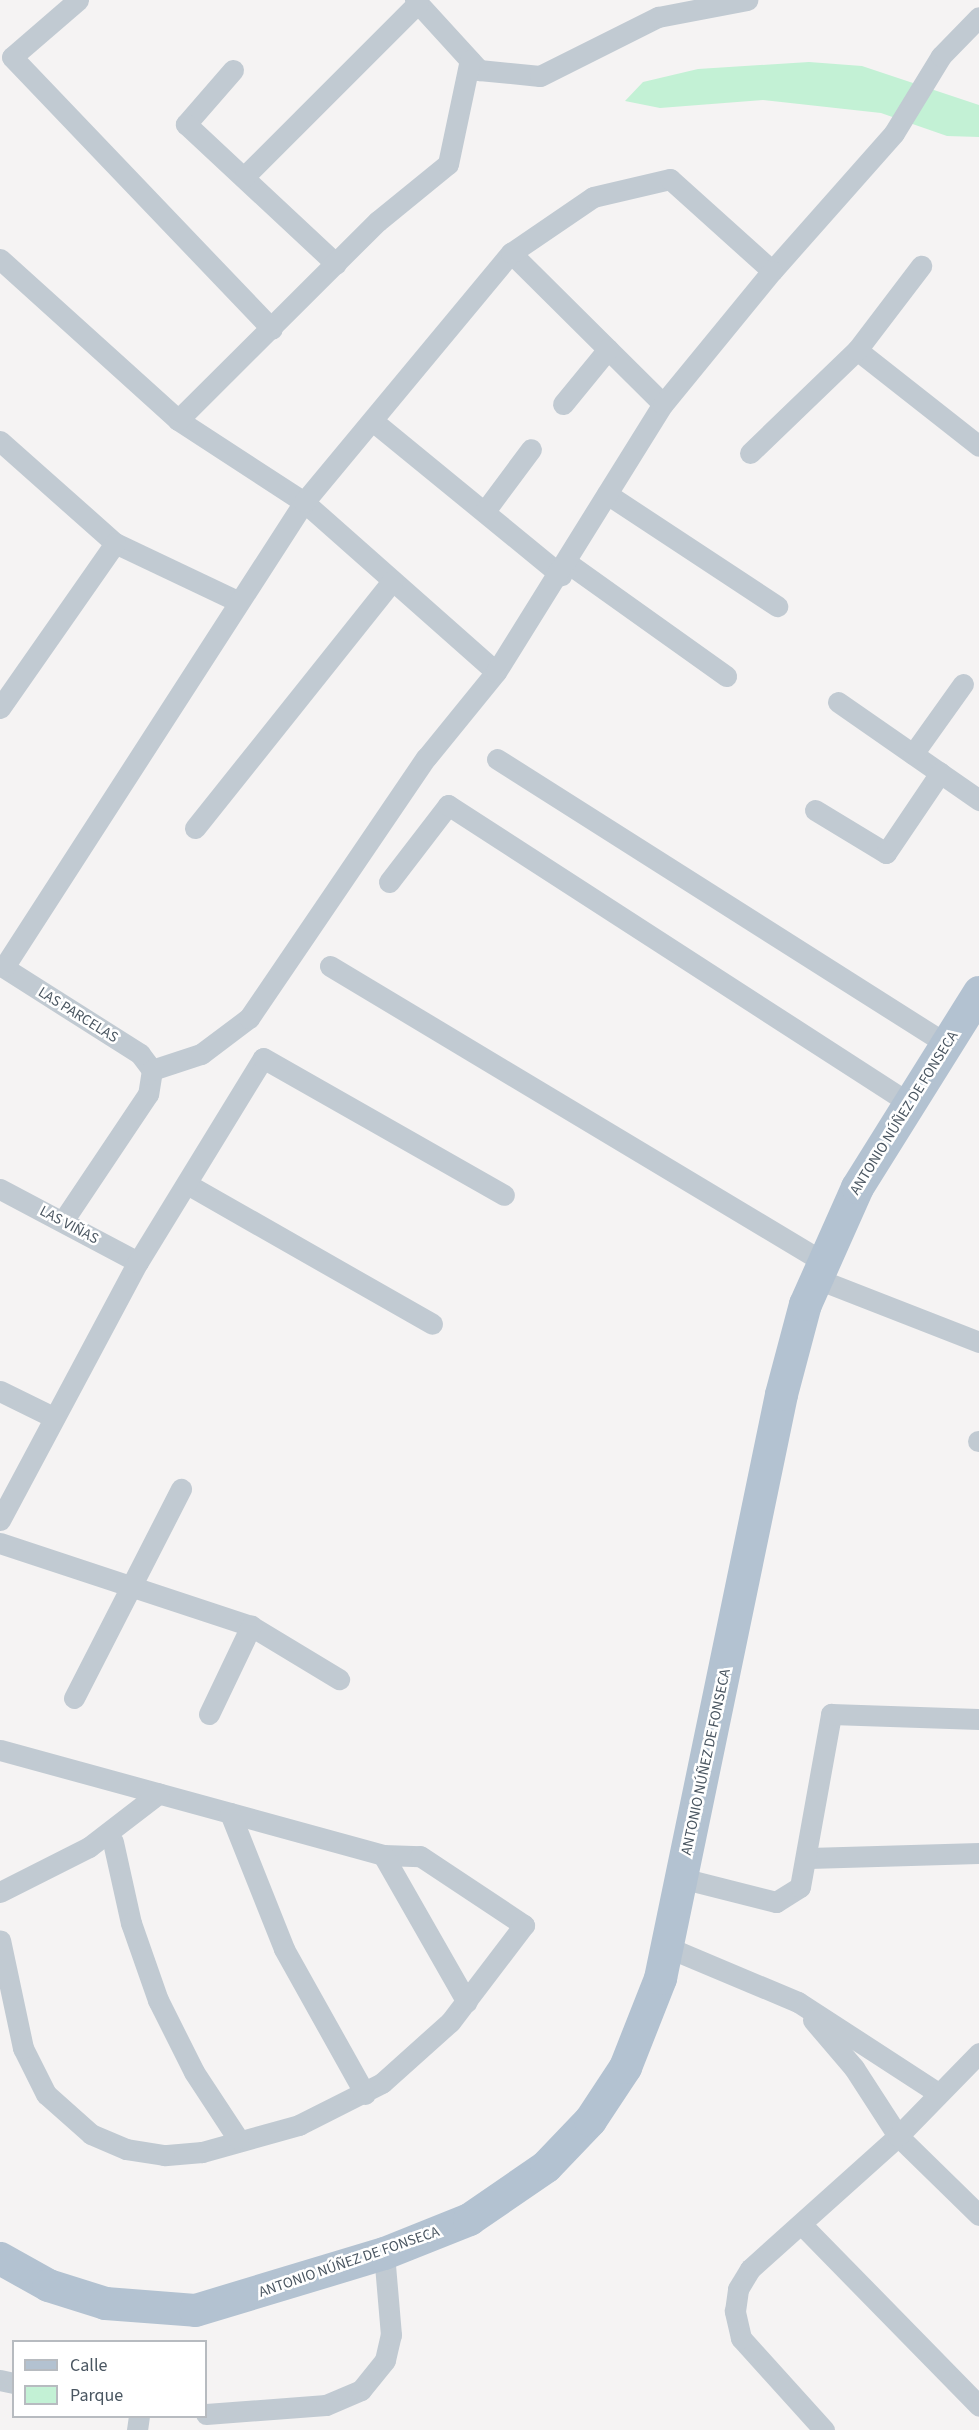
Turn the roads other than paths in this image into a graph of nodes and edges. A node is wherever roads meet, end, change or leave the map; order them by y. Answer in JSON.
{"nodes":[{"id":1,"x":78,"y":0,"type":"edge"},
{"id":2,"x":747,"y":0,"type":"edge"},
{"id":3,"x":416,"y":2,"type":"edge"},
{"id":4,"x":979,"y":17,"type":"edge"},
{"id":5,"x":470,"y":60,"type":"junction"},
{"id":6,"x":233,"y":70,"type":"dead end"},
{"id":7,"x":244,"y":177,"type":"junction"},
{"id":8,"x":511,"y":253,"type":"junction"},
{"id":9,"x":0,"y":259,"type":"edge"},
{"id":10,"x":336,"y":264,"type":"junction"},
{"id":11,"x":921,"y":266,"type":"dead end"},
{"id":12,"x":772,"y":270,"type":"junction"},
{"id":13,"x":272,"y":329,"type":"junction"},
{"id":14,"x":608,"y":349,"type":"junction"},
{"id":15,"x":857,"y":350,"type":"junction"},
{"id":16,"x":563,"y":404,"type":"dead end"},
{"id":17,"x":663,"y":405,"type":"junction"},
{"id":18,"x":178,"y":420,"type":"junction"},
{"id":19,"x":374,"y":422,"type":"junction"},
{"id":20,"x":979,"y":446,"type":"edge"},
{"id":21,"x":531,"y":449,"type":"dead end"},
{"id":22,"x":2,"y":450,"type":"edge"},
{"id":23,"x":750,"y":453,"type":"dead end"},
{"id":24,"x":607,"y":494,"type":"junction"},
{"id":25,"x":304,"y":502,"type":"junction"},
{"id":26,"x":484,"y":511,"type":"junction"},
{"id":27,"x":115,"y":543,"type":"junction"},
{"id":28,"x":565,"y":569,"type":"junction"},
{"id":29,"x":392,"y":580,"type":"junction"},
{"id":30,"x":239,"y":602,"type":"junction"},
{"id":31,"x":777,"y":606,"type":"dead end"},
{"id":32,"x":496,"y":672,"type":"junction"},
{"id":33,"x":726,"y":676,"type":"dead end"},
{"id":34,"x":963,"y":684,"type":"dead end"},
{"id":35,"x":838,"y":702,"type":"dead end"},
{"id":36,"x":1,"y":705,"type":"edge"},
{"id":37,"x":913,"y":754,"type":"junction"},
{"id":38,"x":497,"y":759,"type":"dead end"},
{"id":39,"x":940,"y":773,"type":"junction"},
{"id":40,"x":979,"y":800,"type":"edge"},
{"id":41,"x":815,"y":810,"type":"dead end"},
{"id":42,"x":195,"y":828,"type":"dead end"},
{"id":43,"x":389,"y":882,"type":"dead end"},
{"id":44,"x":2,"y":966,"type":"edge"},
{"id":45,"x":330,"y":966,"type":"dead end"},
{"id":46,"x":979,"y":992,"type":"edge"},
{"id":47,"x":948,"y":1045,"type":"junction"},
{"id":48,"x":152,"y":1070,"type":"junction"},
{"id":49,"x":909,"y":1102,"type":"junction"},
{"id":50,"x":187,"y":1184,"type":"junction"},
{"id":51,"x":0,"y":1189,"type":"edge"},
{"id":52,"x":504,"y":1195,"type":"dead end"},
{"id":53,"x":63,"y":1221,"type":"junction"},
{"id":54,"x":138,"y":1262,"type":"junction"},
{"id":55,"x":818,"y":1269,"type":"junction"},
{"id":56,"x":432,"y":1324,"type":"dead end"},
{"id":57,"x":979,"y":1342,"type":"edge"},
{"id":58,"x":0,"y":1391,"type":"edge"},
{"id":59,"x":53,"y":1417,"type":"junction"},
{"id":60,"x":182,"y":1489,"type":"dead end"},
{"id":61,"x":0,"y":1520,"type":"edge"},
{"id":62,"x":0,"y":1543,"type":"edge"},
{"id":63,"x":128,"y":1587,"type":"junction"},
{"id":64,"x":251,"y":1626,"type":"junction"},
{"id":65,"x":339,"y":1679,"type":"dead end"},
{"id":66,"x":74,"y":1698,"type":"dead end"},
{"id":67,"x":209,"y":1714,"type":"dead end"},
{"id":68,"x":979,"y":1719,"type":"edge"},
{"id":69,"x":0,"y":1750,"type":"edge"},
{"id":70,"x":159,"y":1793,"type":"junction"},
{"id":71,"x":230,"y":1813,"type":"junction"},
{"id":72,"x":113,"y":1842,"type":"dead end"},
{"id":73,"x":979,"y":1853,"type":"edge"},
{"id":74,"x":383,"y":1855,"type":"junction"},
{"id":75,"x":809,"y":1858,"type":"junction"},
{"id":76,"x":681,"y":1878,"type":"junction"},
{"id":77,"x":0,"y":1892,"type":"edge"},
{"id":78,"x":0,"y":1940,"type":"edge"},
{"id":79,"x":666,"y":1947,"type":"junction"},
{"id":80,"x":467,"y":2002,"type":"junction"},
{"id":81,"x":798,"y":2002,"type":"junction"},
{"id":82,"x":979,"y":2053,"type":"edge"},
{"id":83,"x":938,"y":2093,"type":"junction"},
{"id":84,"x":365,"y":2094,"type":"junction"},
{"id":85,"x":898,"y":2136,"type":"junction"},
{"id":86,"x":238,"y":2139,"type":"junction"},
{"id":87,"x":979,"y":2215,"type":"edge"},
{"id":88,"x":802,"y":2225,"type":"junction"},
{"id":89,"x":384,"y":2253,"type":"junction"},
{"id":90,"x":0,"y":2258,"type":"edge"},
{"id":91,"x":979,"y":2406,"type":"edge"},
{"id":92,"x":207,"y":2414,"type":"edge"},
{"id":93,"x":824,"y":2430,"type":"edge"}],
"edges":[{"from":1,"to":13,"type":"street"},
{"from":2,"to":5,"type":"street"},
{"from":3,"to":5,"type":"street"},
{"from":3,"to":7,"type":"street"},
{"from":4,"to":12,"type":"street"},
{"from":5,"to":10,"type":"street"},
{"from":6,"to":7,"type":"street"},
{"from":7,"to":10,"type":"street"},
{"from":8,"to":12,"type":"street"},
{"from":8,"to":14,"type":"street"},
{"from":8,"to":19,"type":"street"},
{"from":9,"to":18,"type":"street"},
{"from":10,"to":13,"type":"street"},
{"from":11,"to":15,"type":"street"},
{"from":12,"to":17,"type":"street"},
{"from":13,"to":18,"type":"street"},
{"from":14,"to":16,"type":"street"},
{"from":14,"to":17,"type":"street"},
{"from":15,"to":20,"type":"street"},
{"from":15,"to":23,"type":"street"},
{"from":17,"to":24,"type":"street"},
{"from":18,"to":25,"type":"street"},
{"from":19,"to":25,"type":"street"},
{"from":19,"to":26,"type":"street"},
{"from":21,"to":26,"type":"street"},
{"from":22,"to":27,"type":"street"},
{"from":24,"to":28,"type":"street"},
{"from":24,"to":31,"type":"street"},
{"from":25,"to":29,"type":"street"},
{"from":25,"to":30,"type":"street"},
{"from":26,"to":28,"type":"street"},
{"from":27,"to":30,"type":"street"},
{"from":27,"to":36,"type":"street"},
{"from":28,"to":32,"type":"street"},
{"from":28,"to":33,"type":"street"},
{"from":29,"to":32,"type":"street"},
{"from":29,"to":42,"type":"street"},
{"from":30,"to":44,"type":"street"},
{"from":32,"to":48,"type":"street"},
{"from":34,"to":37,"type":"street"},
{"from":35,"to":37,"type":"street"},
{"from":37,"to":39,"type":"street"},
{"from":38,"to":47,"type":"street"},
{"from":39,"to":40,"type":"street"},
{"from":39,"to":41,"type":"street"},
{"from":43,"to":49,"type":"street"},
{"from":44,"to":48,"type":"street","name":"LAS PARCELAS"},
{"from":45,"to":55,"type":"street"},
{"from":46,"to":47,"type":"main road","name":"ANTONIO NÚÑEZ DE FONSECA"},
{"from":47,"to":49,"type":"main road","name":"ANTONIO NÚÑEZ DE FONSECA"},
{"from":48,"to":53,"type":"street"},
{"from":49,"to":55,"type":"main road","name":"ANTONIO NÚÑEZ DE FONSECA"},
{"from":50,"to":52,"type":"street"},
{"from":50,"to":54,"type":"street"},
{"from":50,"to":56,"type":"street"},
{"from":51,"to":53,"type":"street","name":"LAS VIÑAS"},
{"from":53,"to":54,"type":"street","name":"LAS VIÑAS"},
{"from":54,"to":59,"type":"street"},
{"from":55,"to":57,"type":"street"},
{"from":55,"to":76,"type":"main road","name":"ANTONIO NÚÑEZ DE FONSECA"},
{"from":58,"to":59,"type":"street"},
{"from":59,"to":61,"type":"street"},
{"from":60,"to":63,"type":"street"},
{"from":62,"to":63,"type":"street"},
{"from":63,"to":64,"type":"street"},
{"from":63,"to":66,"type":"street"},
{"from":64,"to":65,"type":"street"},
{"from":64,"to":67,"type":"street"},
{"from":68,"to":75,"type":"street"},
{"from":69,"to":70,"type":"street"},
{"from":70,"to":71,"type":"street"},
{"from":70,"to":77,"type":"street"},
{"from":71,"to":74,"type":"street"},
{"from":71,"to":84,"type":"street"},
{"from":72,"to":86,"type":"street"},
{"from":73,"to":75,"type":"street"},
{"from":74,"to":80,"type":"street"},
{"from":74,"to":80,"type":"street"},
{"from":75,"to":76,"type":"street"},
{"from":76,"to":79,"type":"main road","name":"ANTONIO NÚÑEZ DE FONSECA"},
{"from":78,"to":86,"type":"street"},
{"from":79,"to":81,"type":"street"},
{"from":79,"to":89,"type":"main road","name":"ANTONIO NÚÑEZ DE FONSECA"},
{"from":80,"to":84,"type":"street"},
{"from":81,"to":83,"type":"street"},
{"from":81,"to":85,"type":"street"},
{"from":82,"to":83,"type":"street"},
{"from":83,"to":85,"type":"street"},
{"from":84,"to":86,"type":"street"},
{"from":85,"to":87,"type":"street"},
{"from":85,"to":88,"type":"street"},
{"from":88,"to":91,"type":"street"},
{"from":88,"to":93,"type":"street"},
{"from":89,"to":90,"type":"main road","name":"ANTONIO NÚÑEZ DE FONSECA"},
{"from":89,"to":92,"type":"street"}]}
